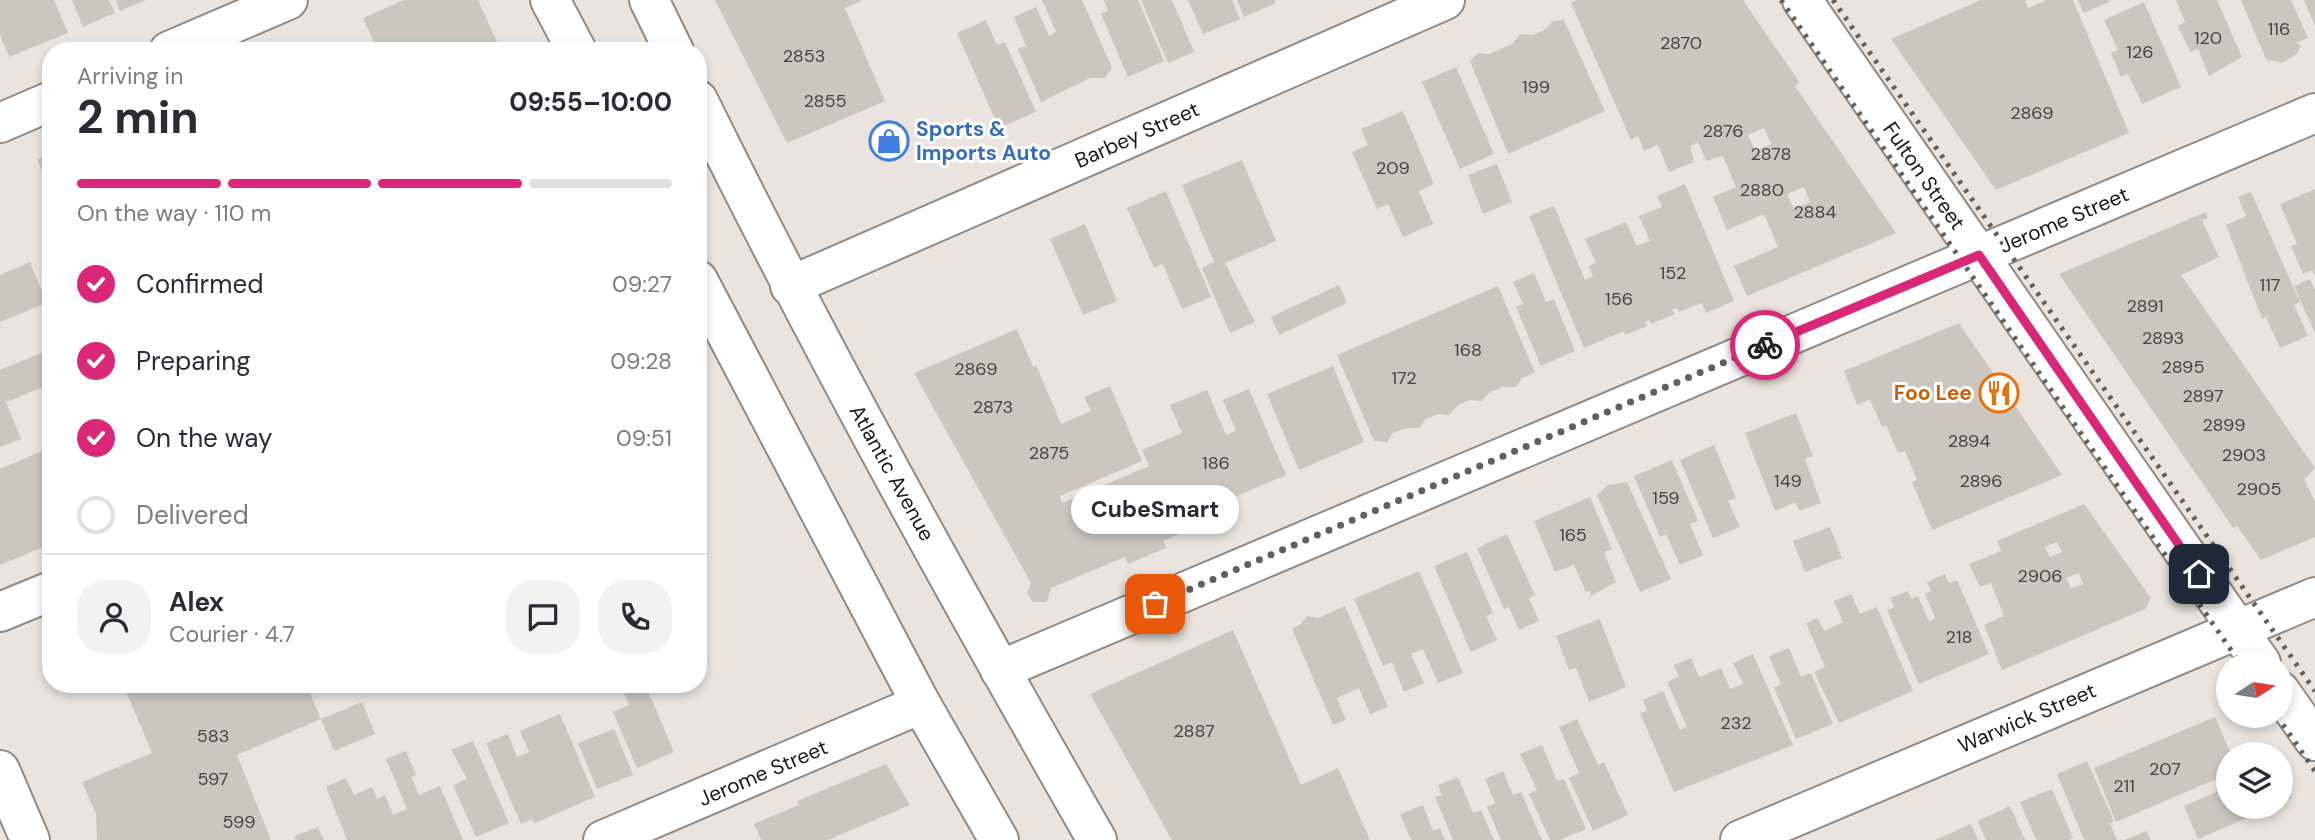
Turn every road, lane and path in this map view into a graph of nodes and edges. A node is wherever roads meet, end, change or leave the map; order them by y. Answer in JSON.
{"nodes":[{"id":1,"x":288,"y":0,"type":"edge"},
{"id":2,"x":550,"y":0,"type":"edge"},
{"id":3,"x":649,"y":0,"type":"edge"},
{"id":4,"x":1445,"y":0,"type":"edge"},
{"id":5,"x":1802,"y":0,"type":"edge"},
{"id":6,"x":190,"y":42,"type":"edge"},
{"id":7,"x":572,"y":42,"type":"edge"},
{"id":8,"x":670,"y":42,"type":"edge"},
{"id":9,"x":42,"y":106,"type":"edge"},
{"id":10,"x":2315,"y":113,"type":"edge"},
{"id":11,"x":707,"y":118,"type":"edge"},
{"id":12,"x":0,"y":123,"type":"edge"},
{"id":13,"x":1979,"y":255,"type":"junction"},
{"id":14,"x":790,"y":286,"type":"junction"},
{"id":15,"x":707,"y":308,"type":"edge"},
{"id":16,"x":42,"y":595,"type":"edge"},
{"id":17,"x":2315,"y":597,"type":"edge"},
{"id":18,"x":0,"y":612,"type":"edge"},
{"id":19,"x":2237,"y":629,"type":"junction"},
{"id":20,"x":2253,"y":651,"type":"edge"},
{"id":21,"x":1000,"y":670,"type":"junction"},
{"id":22,"x":921,"y":704,"type":"junction"},
{"id":23,"x":2293,"y":710,"type":"edge"},
{"id":24,"x":2315,"y":741,"type":"edge"},
{"id":25,"x":0,"y":770,"type":"edge"},
{"id":26,"x":30,"y":840,"type":"edge"},
{"id":27,"x":603,"y":840,"type":"edge"},
{"id":28,"x":999,"y":840,"type":"edge"},
{"id":29,"x":1097,"y":840,"type":"edge"},
{"id":30,"x":1740,"y":840,"type":"edge"}],
"edges":[{"from":1,"to":6,"type":"street"},
{"from":2,"to":7,"type":"street"},
{"from":3,"to":8,"type":"street"},
{"from":4,"to":14,"type":"street","name":"Barbey Street"},
{"from":5,"to":13,"type":"street","name":"Fulton Street"},
{"from":9,"to":12,"type":"street"},
{"from":10,"to":13,"type":"street","name":"Jerome Street"},
{"from":11,"to":14,"type":"street","name":"Atlantic Avenue"},
{"from":13,"to":19,"type":"street","name":"Fulton Street"},
{"from":13,"to":21,"type":"street","name":"Jerome Street"},
{"from":14,"to":21,"type":"street","name":"Atlantic Avenue"},
{"from":15,"to":22,"type":"street"},
{"from":16,"to":18,"type":"street"},
{"from":17,"to":19,"type":"street","name":"Warwick Street"},
{"from":19,"to":20,"type":"street","name":"Fulton Street"},
{"from":19,"to":30,"type":"street","name":"Warwick Street"},
{"from":21,"to":29,"type":"street","name":"Atlantic Avenue"},
{"from":22,"to":27,"type":"street","name":"Jerome Street"},
{"from":22,"to":28,"type":"street"},
{"from":23,"to":24,"type":"street"},
{"from":25,"to":26,"type":"street"}]}
